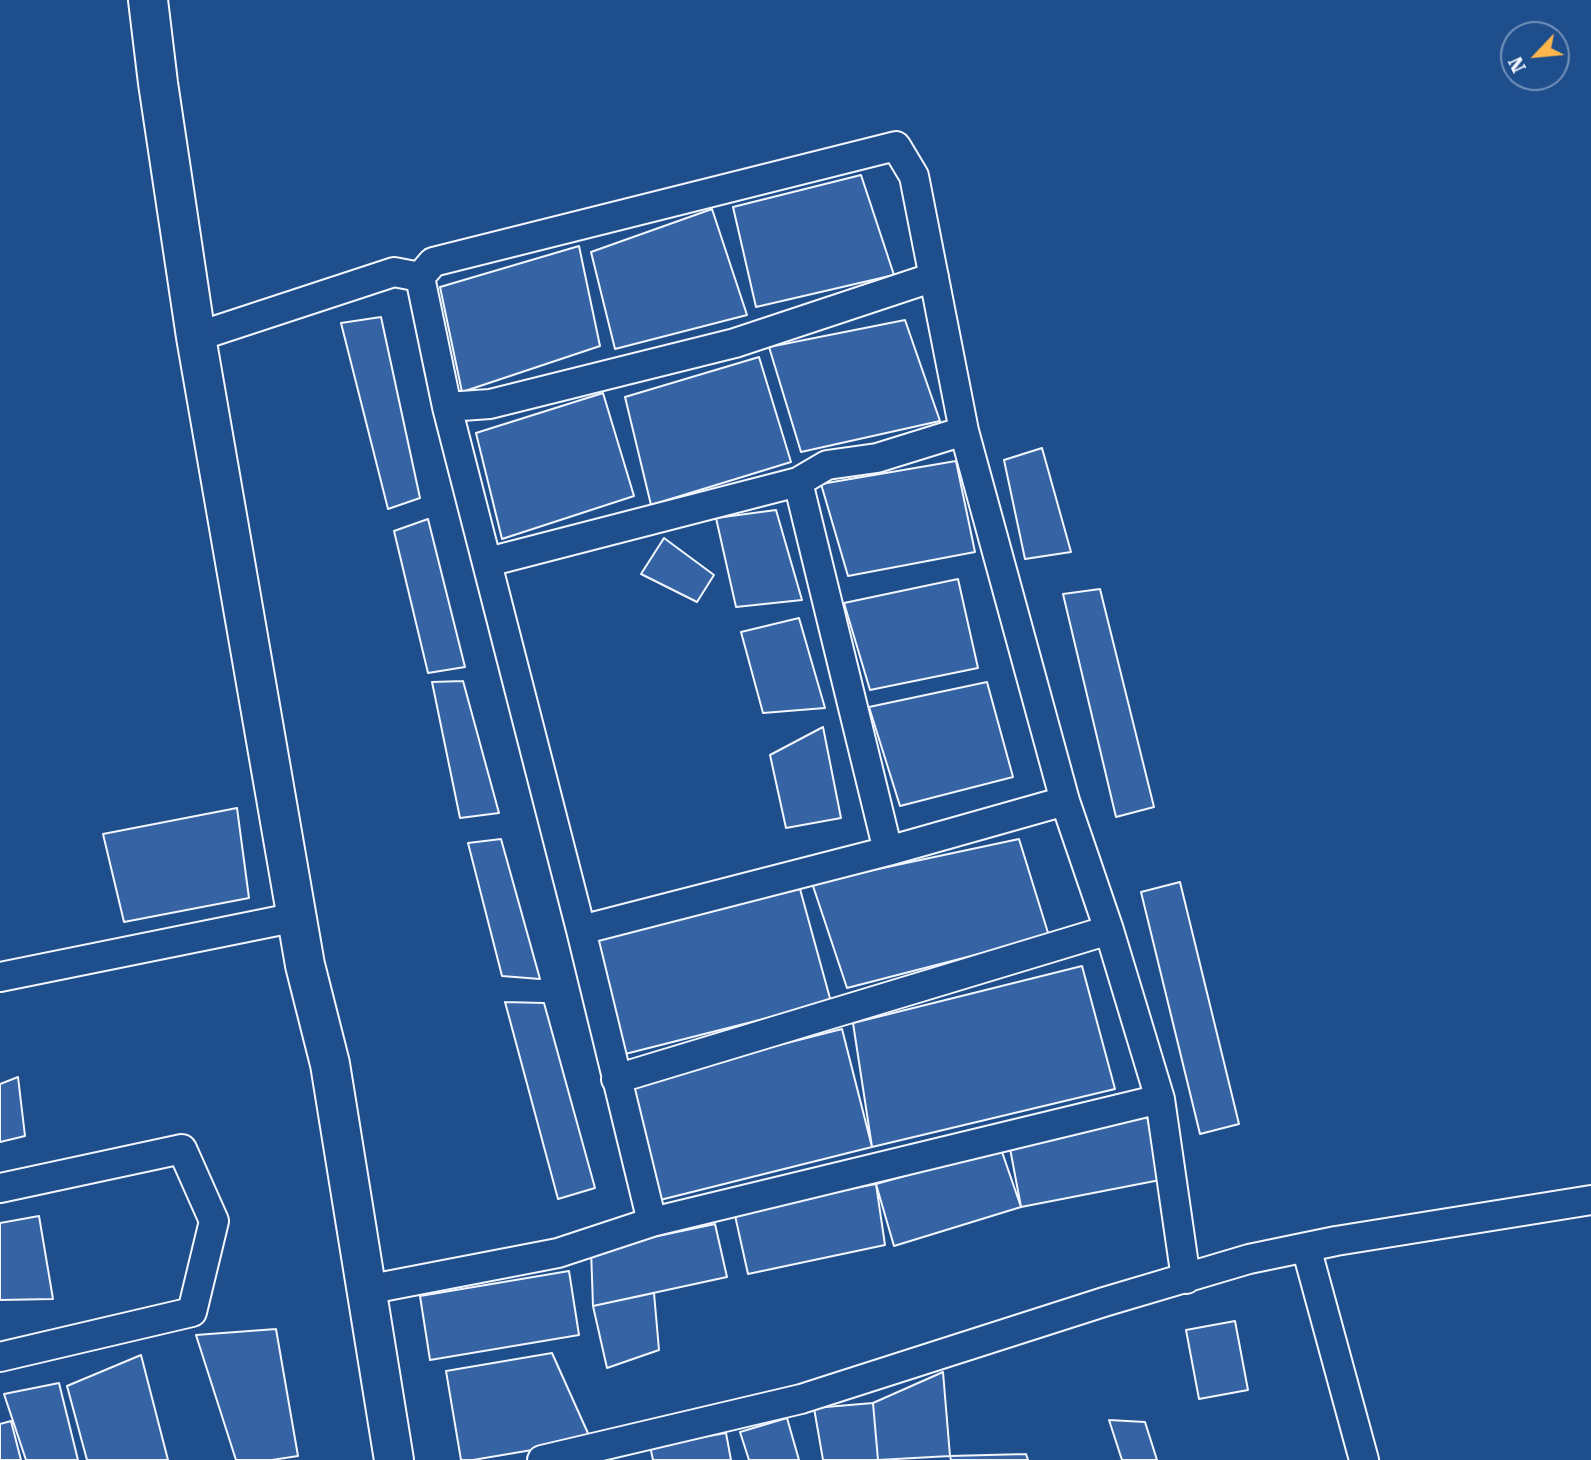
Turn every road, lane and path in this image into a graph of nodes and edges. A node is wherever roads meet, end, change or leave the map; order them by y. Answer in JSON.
{"nodes":[{"id":1,"x":148,"y":0,"type":"edge"},
{"id":2,"x":420,"y":277,"type":"junction"},
{"id":3,"x":934,"y":277,"type":"junction"},
{"id":4,"x":196,"y":337,"type":"junction"},
{"id":5,"x":447,"y":407,"type":"junction"},
{"id":6,"x":964,"y":431,"type":"junction"},
{"id":7,"x":797,"y":482,"type":"junction"},
{"id":8,"x":488,"y":562,"type":"junction"},
{"id":9,"x":1065,"y":801,"type":"junction"},
{"id":10,"x":888,"y":851,"type":"junction"},
{"id":11,"x":297,"y":916,"type":"junction"},
{"id":12,"x":581,"y":930,"type":"junction"},
{"id":13,"x":1109,"y":930,"type":"junction"},
{"id":14,"x":0,"y":977,"type":"edge"},
{"id":15,"x":616,"y":1079,"type":"junction"},
{"id":16,"x":1160,"y":1099,"type":"junction"},
{"id":17,"x":0,"y":1188,"type":"edge"},
{"id":18,"x":1591,"y":1200,"type":"edge"},
{"id":19,"x":653,"y":1222,"type":"junction"},
{"id":20,"x":1306,"y":1247,"type":"junction"},
{"id":21,"x":1186,"y":1279,"type":"junction"},
{"id":22,"x":366,"y":1290,"type":"junction"},
{"id":23,"x":0,"y":1357,"type":"edge"},
{"id":24,"x":394,"y":1460,"type":"edge"},
{"id":25,"x":542,"y":1460,"type":"edge"},
{"id":26,"x":1364,"y":1460,"type":"edge"}],
"edges":[{"from":1,"to":4,"type":"main road"},
{"from":2,"to":3,"type":"street"},
{"from":2,"to":4,"type":"street"},
{"from":2,"to":5,"type":"street"},
{"from":3,"to":5,"type":"street"},
{"from":3,"to":6,"type":"street"},
{"from":4,"to":11,"type":"main road"},
{"from":5,"to":8,"type":"street"},
{"from":6,"to":7,"type":"street"},
{"from":6,"to":9,"type":"street"},
{"from":7,"to":8,"type":"street"},
{"from":7,"to":10,"type":"street"},
{"from":8,"to":12,"type":"street"},
{"from":9,"to":10,"type":"street"},
{"from":9,"to":13,"type":"street"},
{"from":10,"to":12,"type":"street"},
{"from":11,"to":14,"type":"street"},
{"from":11,"to":22,"type":"main road"},
{"from":12,"to":15,"type":"street"},
{"from":13,"to":15,"type":"street"},
{"from":13,"to":16,"type":"street"},
{"from":15,"to":19,"type":"street"},
{"from":16,"to":19,"type":"street"},
{"from":16,"to":21,"type":"street"},
{"from":17,"to":23,"type":"street"},
{"from":18,"to":20,"type":"street"},
{"from":19,"to":22,"type":"street"},
{"from":20,"to":21,"type":"street"},
{"from":20,"to":26,"type":"street"},
{"from":21,"to":25,"type":"street"},
{"from":22,"to":24,"type":"main road"}]}
